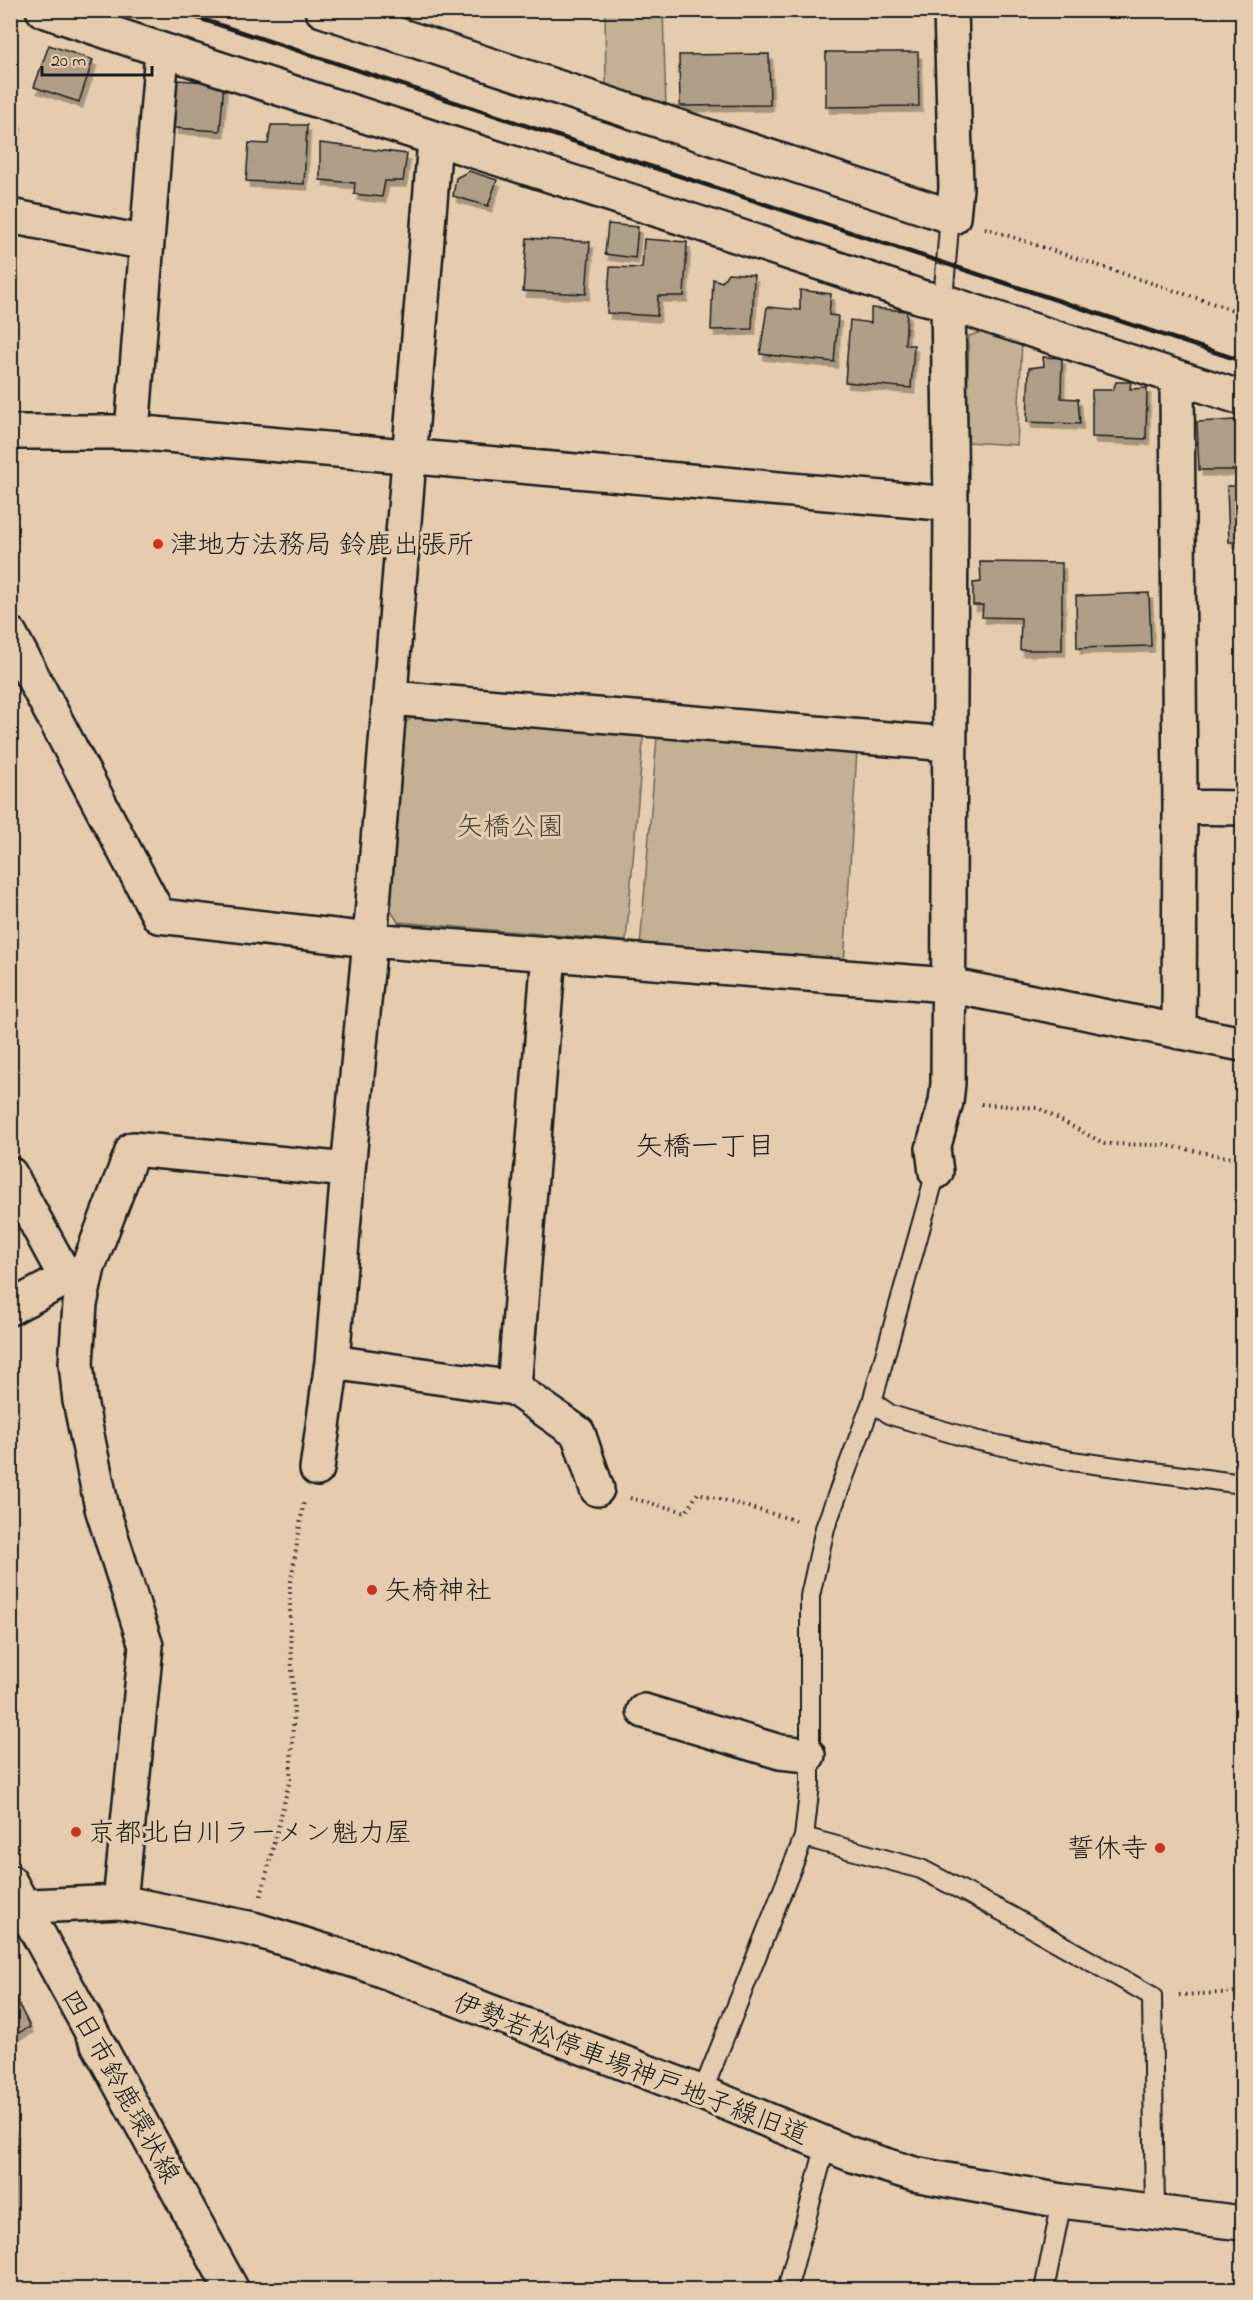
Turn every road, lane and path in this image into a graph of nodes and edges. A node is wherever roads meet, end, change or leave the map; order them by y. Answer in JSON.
{"nodes":[{"id":1,"x":43,"y":10,"type":"edge"},
{"id":2,"x":322,"y":10,"type":"edge"},
{"id":3,"x":951,"y":10,"type":"edge"},
{"id":4,"x":162,"y":51,"type":"junction"},
{"id":5,"x":435,"y":140,"type":"junction"},
{"id":6,"x":10,"y":216,"type":"edge"},
{"id":7,"x":953,"y":218,"type":"junction"},
{"id":8,"x":146,"y":243,"type":"junction"},
{"id":9,"x":948,"y":303,"type":"junction"},
{"id":10,"x":1242,"y":313,"type":"edge"},
{"id":11,"x":1177,"y":379,"type":"junction"},
{"id":12,"x":1242,"y":399,"type":"edge"},
{"id":13,"x":10,"y":432,"type":"edge"},
{"id":14,"x":132,"y":432,"type":"junction"},
{"id":15,"x":409,"y":458,"type":"junction"},
{"id":16,"x":951,"y":504,"type":"junction"},
{"id":17,"x":10,"y":634,"type":"edge"},
{"id":18,"x":390,"y":698,"type":"junction"},
{"id":19,"x":950,"y":744,"type":"junction"},
{"id":20,"x":1180,"y":807,"type":"junction"},
{"id":21,"x":1242,"y":808,"type":"edge"},
{"id":22,"x":370,"y":940,"type":"junction"},
{"id":23,"x":549,"y":953,"type":"junction"},
{"id":24,"x":948,"y":985,"type":"junction"},
{"id":25,"x":1179,"y":1032,"type":"junction"},
{"id":26,"x":1242,"y":1044,"type":"edge"},
{"id":27,"x":946,"y":1102,"type":"junction"},
{"id":28,"x":1242,"y":1160,"type":"edge"},
{"id":29,"x":348,"y":1170,"type":"junction"},
{"id":30,"x":936,"y":1172,"type":"joint"},
{"id":31,"x":10,"y":1174,"type":"edge"},
{"id":32,"x":77,"y":1273,"type":"junction"},
{"id":33,"x":10,"y":1308,"type":"edge"},
{"id":34,"x":332,"y":1362,"type":"junction"},
{"id":35,"x":514,"y":1388,"type":"junction"},
{"id":36,"x":872,"y":1402,"type":"junction"},
{"id":37,"x":317,"y":1469,"type":"joint"},
{"id":38,"x":1242,"y":1484,"type":"edge"},
{"id":39,"x":597,"y":1489,"type":"joint"},
{"id":40,"x":825,"y":1528,"type":"junction"},
{"id":41,"x":644,"y":1711,"type":"dead end"},
{"id":42,"x":808,"y":1755,"type":"junction"},
{"id":43,"x":804,"y":1837,"type":"junction"},
{"id":44,"x":15,"y":1899,"type":"edge"},
{"id":45,"x":120,"y":1902,"type":"junction"},
{"id":46,"x":253,"y":1929,"type":"junction"},
{"id":47,"x":1242,"y":1992,"type":"edge"},
{"id":48,"x":1152,"y":1996,"type":"junction"},
{"id":49,"x":702,"y":2093,"type":"junction"},
{"id":50,"x":826,"y":2144,"type":"junction"},
{"id":51,"x":1062,"y":2201,"type":"junction"},
{"id":52,"x":1155,"y":2213,"type":"junction"},
{"id":53,"x":1242,"y":2223,"type":"edge"},
{"id":54,"x":232,"y":2289,"type":"edge"},
{"id":55,"x":787,"y":2289,"type":"edge"},
{"id":56,"x":1044,"y":2289,"type":"edge"}],
"edges":[{"from":1,"to":4,"type":"street"},
{"from":2,"to":7,"type":"street"},
{"from":3,"to":7,"type":"street"},
{"from":4,"to":5,"type":"street"},
{"from":4,"to":8,"type":"street"},
{"from":5,"to":9,"type":"street"},
{"from":5,"to":15,"type":"street"},
{"from":6,"to":8,"type":"street"},
{"from":7,"to":9,"type":"lane"},
{"from":7,"to":10,"type":"path"},
{"from":8,"to":14,"type":"street"},
{"from":9,"to":11,"type":"street"},
{"from":9,"to":16,"type":"street"},
{"from":11,"to":12,"type":"street"},
{"from":11,"to":20,"type":"street"},
{"from":13,"to":14,"type":"street"},
{"from":14,"to":15,"type":"street"},
{"from":15,"to":16,"type":"street"},
{"from":15,"to":18,"type":"street"},
{"from":16,"to":19,"type":"street"},
{"from":17,"to":22,"type":"street"},
{"from":18,"to":19,"type":"street"},
{"from":18,"to":22,"type":"street"},
{"from":19,"to":24,"type":"street"},
{"from":20,"to":21,"type":"street"},
{"from":20,"to":25,"type":"street"},
{"from":22,"to":23,"type":"street"},
{"from":22,"to":29,"type":"street"},
{"from":23,"to":24,"type":"street"},
{"from":23,"to":35,"type":"street"},
{"from":24,"to":25,"type":"street"},
{"from":24,"to":27,"type":"street"},
{"from":25,"to":26,"type":"street"},
{"from":27,"to":28,"type":"path"},
{"from":27,"to":30,"type":"street"},
{"from":29,"to":32,"type":"street"},
{"from":29,"to":34,"type":"street"},
{"from":30,"to":36,"type":"lane"},
{"from":31,"to":32,"type":"street"},
{"from":32,"to":33,"type":"street"},
{"from":32,"to":45,"type":"street"},
{"from":34,"to":35,"type":"street"},
{"from":34,"to":37,"type":"street"},
{"from":35,"to":39,"type":"street"},
{"from":36,"to":38,"type":"lane"},
{"from":36,"to":40,"type":"lane"},
{"from":37,"to":46,"type":"path"},
{"from":39,"to":40,"type":"path"},
{"from":40,"to":42,"type":"lane"},
{"from":41,"to":42,"type":"street"},
{"from":42,"to":43,"type":"lane"},
{"from":43,"to":48,"type":"lane"},
{"from":43,"to":49,"type":"lane"},
{"from":44,"to":45,"type":"street","name":"伊勢若松停車場神戸地子線旧道"},
{"from":44,"to":54,"type":"street","name":"四日市鈴鹿環状線"},
{"from":45,"to":46,"type":"street","name":"伊勢若松停車場神戸地子線旧道"},
{"from":46,"to":49,"type":"street","name":"伊勢若松停車場神戸地子線旧道"},
{"from":47,"to":48,"type":"path"},
{"from":48,"to":52,"type":"lane"},
{"from":49,"to":50,"type":"street","name":"伊勢若松停車場神戸地子線旧道"},
{"from":50,"to":51,"type":"street","name":"伊勢若松停車場神戸地子線旧道"},
{"from":50,"to":55,"type":"lane"},
{"from":51,"to":52,"type":"street","name":"伊勢若松停車場神戸地子線旧道"},
{"from":51,"to":56,"type":"lane"},
{"from":52,"to":53,"type":"street","name":"伊勢若松停車場神戸地子線旧道"}]}
